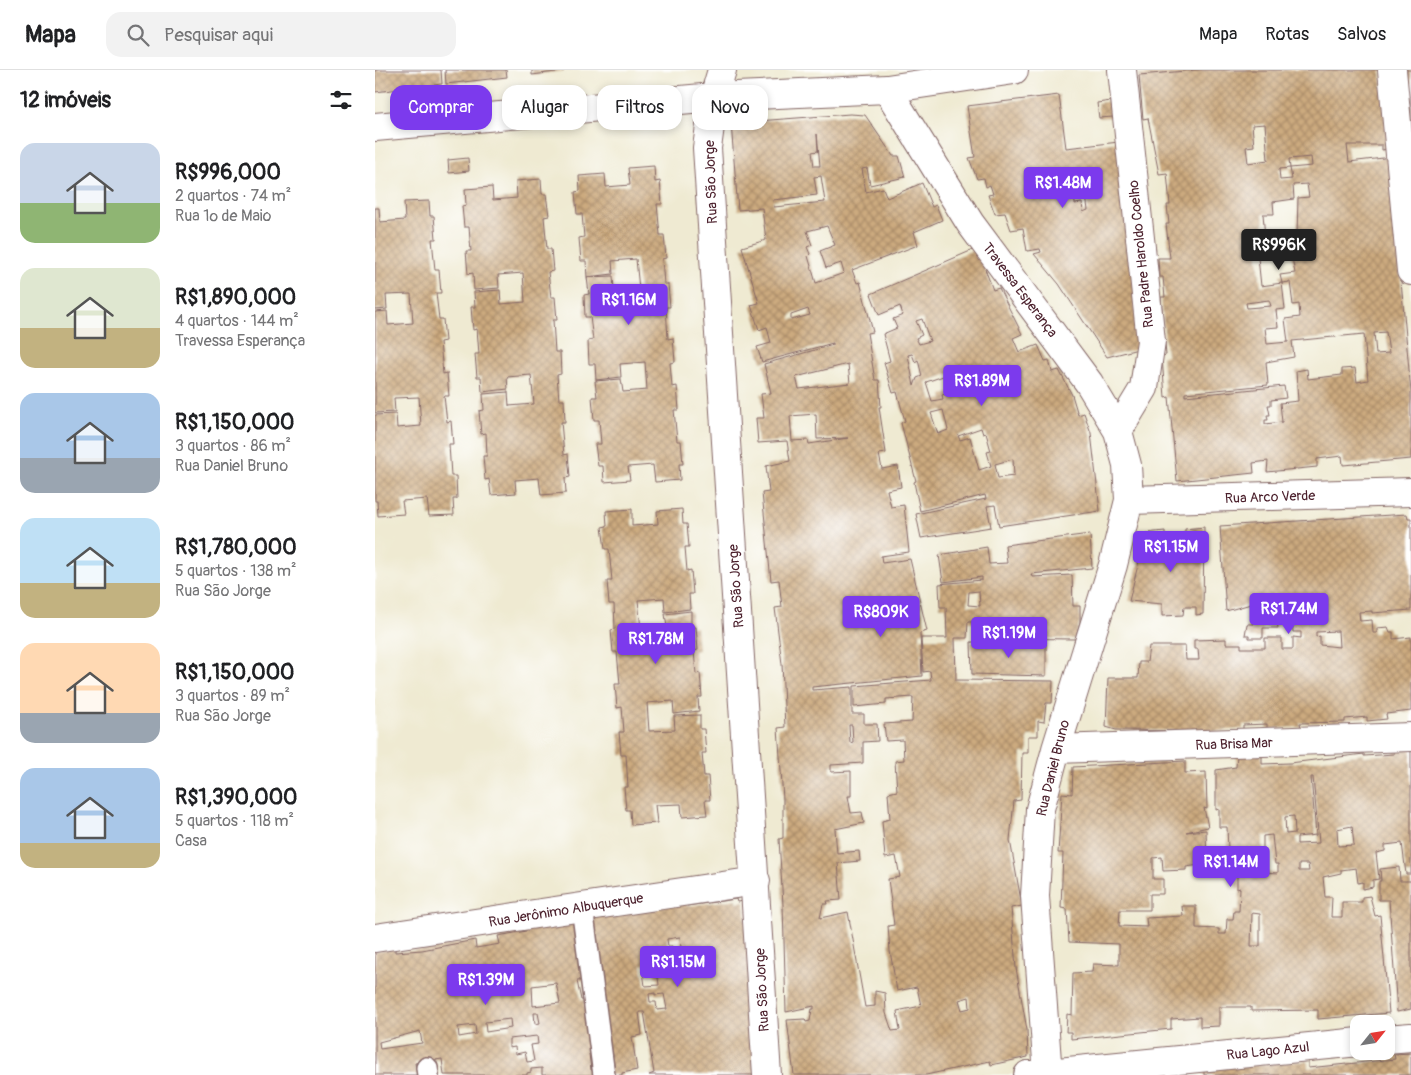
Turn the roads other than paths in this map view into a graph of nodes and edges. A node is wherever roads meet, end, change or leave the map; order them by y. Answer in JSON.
{"nodes":[{"id":1,"x":722,"y":70,"type":"edge"},
{"id":2,"x":1014,"y":70,"type":"edge"},
{"id":3,"x":1122,"y":70,"type":"edge"},
{"id":4,"x":1392,"y":70,"type":"edge"},
{"id":5,"x":718,"y":85,"type":"edge"},
{"id":6,"x":887,"y":89,"type":"junction"},
{"id":7,"x":768,"y":95,"type":"edge"},
{"id":8,"x":692,"y":99,"type":"edge"},
{"id":9,"x":375,"y":128,"type":"edge"},
{"id":10,"x":709,"y":130,"type":"edge"},
{"id":11,"x":1411,"y":271,"type":"edge"},
{"id":12,"x":1118,"y":431,"type":"junction"},
{"id":13,"x":1411,"y":492,"type":"edge"},
{"id":14,"x":1129,"y":500,"type":"junction"},
{"id":15,"x":1411,"y":737,"type":"edge"},
{"id":16,"x":1056,"y":749,"type":"junction"},
{"id":17,"x":756,"y":881,"type":"junction"},
{"id":18,"x":582,"y":907,"type":"junction"},
{"id":19,"x":375,"y":938,"type":"edge"},
{"id":20,"x":1411,"y":1037,"type":"edge"},
{"id":21,"x":1395,"y":1038,"type":"edge"},
{"id":22,"x":1350,"y":1043,"type":"edge"},
{"id":23,"x":1041,"y":1074,"type":"edge"},
{"id":24,"x":605,"y":1075,"type":"edge"},
{"id":25,"x":767,"y":1075,"type":"edge"}],
"edges":[{"from":1,"to":5,"type":"street","name":"Rua São Jorge"},
{"from":2,"to":6,"type":"street"},
{"from":3,"to":12,"type":"street","name":"Rua Padre Haroldo Coelho"},
{"from":4,"to":11,"type":"street"},
{"from":6,"to":7,"type":"street"},
{"from":6,"to":12,"type":"street","name":"Travessa Esperança"},
{"from":8,"to":9,"type":"street"},
{"from":10,"to":17,"type":"street","name":"Rua São Jorge"},
{"from":12,"to":14,"type":"street","name":"Travessa Esperança"},
{"from":13,"to":14,"type":"street","name":"Rua Arco Verde"},
{"from":14,"to":16,"type":"street","name":"Rua Daniel Bruno"},
{"from":15,"to":16,"type":"street","name":"Rua Brisa Mar"},
{"from":16,"to":23,"type":"street","name":"Rua Daniel Bruno"},
{"from":17,"to":18,"type":"street","name":"Rua Jerônimo Albuquerque"},
{"from":17,"to":25,"type":"street","name":"Rua São Jorge"},
{"from":18,"to":19,"type":"street","name":"Rua Jerônimo Albuquerque"},
{"from":18,"to":24,"type":"lane"},
{"from":20,"to":21,"type":"street"},
{"from":22,"to":23,"type":"street","name":"Rua Lago Azul"}]}
